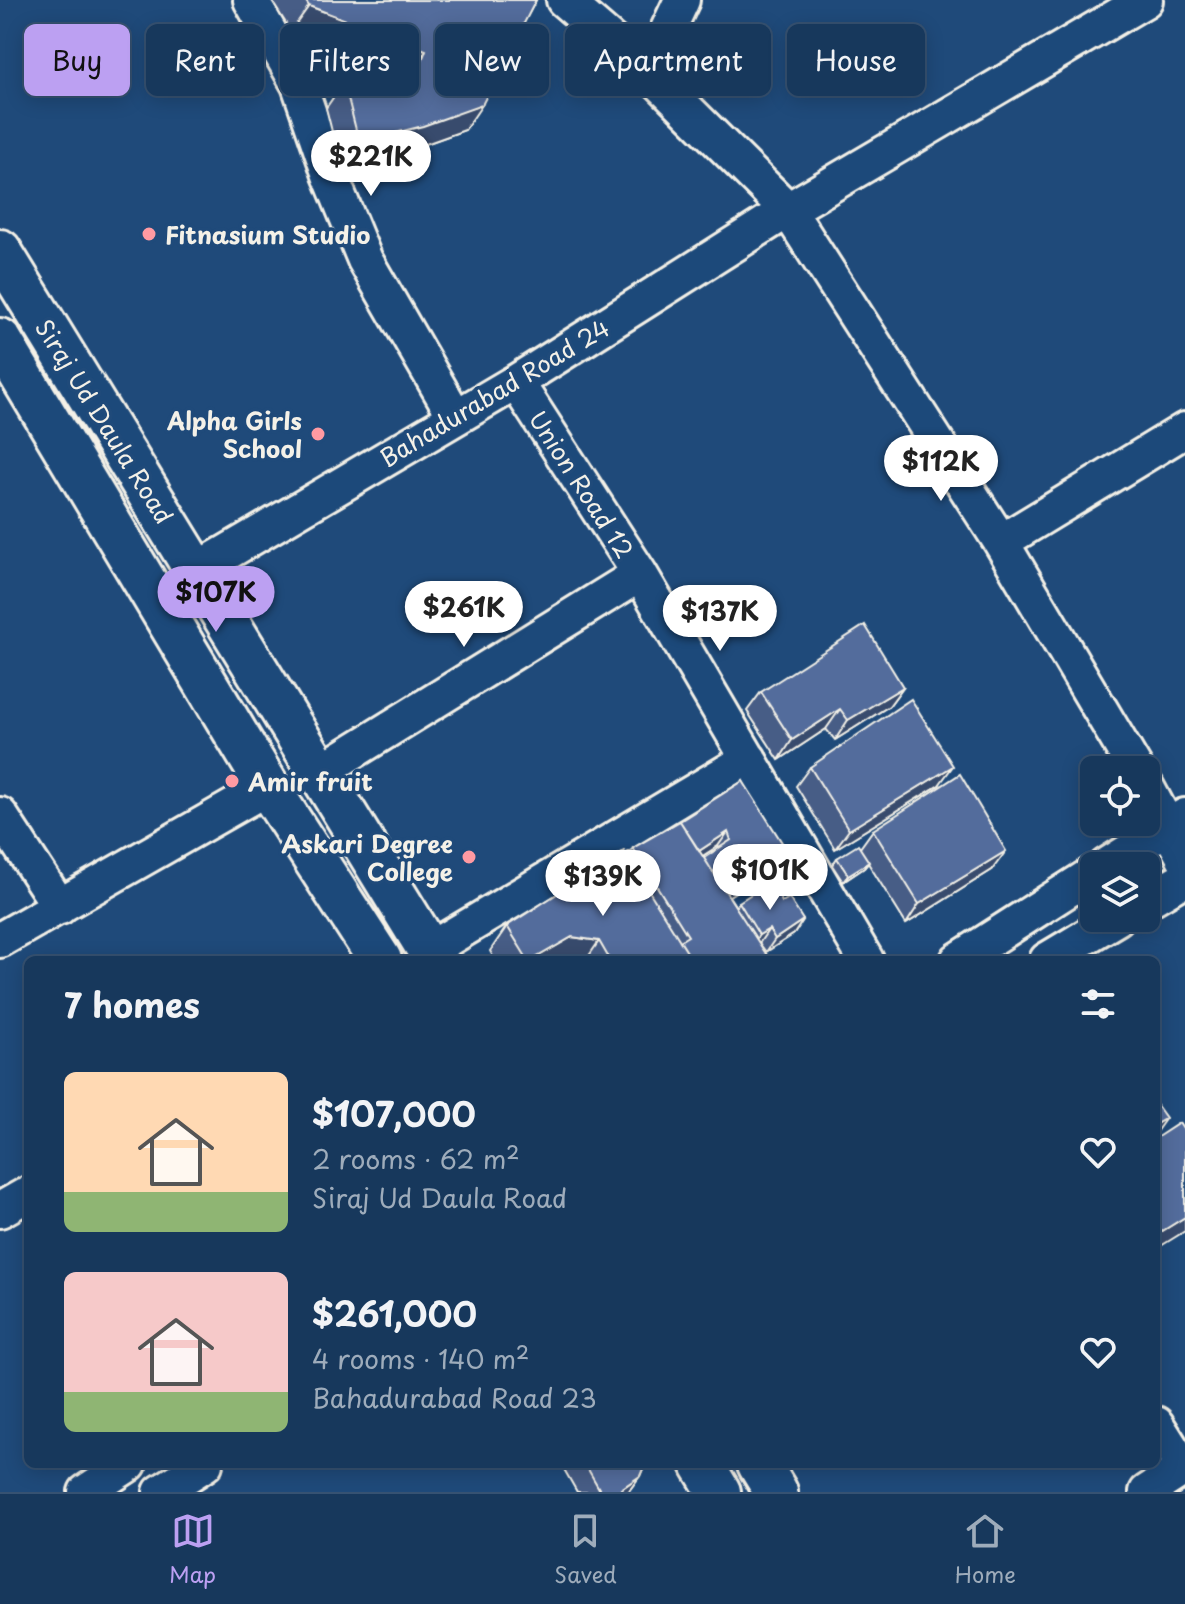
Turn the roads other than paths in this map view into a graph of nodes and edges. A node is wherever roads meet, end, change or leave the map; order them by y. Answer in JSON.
{"nodes":[{"id":1,"x":251,"y":0,"type":"edge"},
{"id":2,"x":564,"y":0,"type":"edge"},
{"id":3,"x":682,"y":0,"type":"edge"},
{"id":4,"x":1145,"y":0,"type":"edge"},
{"id":5,"x":592,"y":24,"type":"edge"},
{"id":6,"x":671,"y":24,"type":"edge"},
{"id":7,"x":672,"y":96,"type":"edge"},
{"id":8,"x":788,"y":210,"type":"junction"},
{"id":9,"x":0,"y":251,"type":"edge"},
{"id":10,"x":0,"y":340,"type":"edge"},
{"id":11,"x":516,"y":382,"type":"junction"},
{"id":12,"x":455,"y":416,"type":"junction"},
{"id":13,"x":1185,"y":430,"type":"edge"},
{"id":14,"x":1001,"y":542,"type":"junction"},
{"id":15,"x":197,"y":570,"type":"junction"},
{"id":16,"x":640,"y":574,"type":"junction"},
{"id":17,"x":259,"y":674,"type":"junction"},
{"id":18,"x":218,"y":700,"type":"junction"},
{"id":19,"x":1128,"y":756,"type":"edge"},
{"id":20,"x":749,"y":759,"type":"junction"},
{"id":21,"x":318,"y":773,"type":"junction"},
{"id":22,"x":268,"y":787,"type":"junction"},
{"id":23,"x":1160,"y":802,"type":"edge"},
{"id":24,"x":0,"y":815,"type":"edge"},
{"id":25,"x":1177,"y":821,"type":"edge"},
{"id":26,"x":1128,"y":852,"type":"edge"},
{"id":27,"x":1185,"y":859,"type":"edge"},
{"id":28,"x":1185,"y":878,"type":"edge"},
{"id":29,"x":1080,"y":882,"type":"edge"},
{"id":30,"x":1160,"y":893,"type":"edge"},
{"id":31,"x":60,"y":907,"type":"junction"},
{"id":32,"x":1094,"y":932,"type":"edge"},
{"id":33,"x":0,"y":940,"type":"edge"},
{"id":34,"x":432,"y":955,"type":"edge"},
{"id":35,"x":377,"y":956,"type":"edge"},
{"id":36,"x":864,"y":956,"type":"edge"},
{"id":37,"x":964,"y":956,"type":"edge"},
{"id":38,"x":1054,"y":956,"type":"edge"},
{"id":39,"x":24,"y":1196,"type":"edge"},
{"id":40,"x":0,"y":1210,"type":"edge"},
{"id":41,"x":1160,"y":1430,"type":"edge"},
{"id":42,"x":123,"y":1468,"type":"edge"},
{"id":43,"x":199,"y":1468,"type":"edge"},
{"id":44,"x":1184,"y":1469,"type":"edge"},
{"id":45,"x":86,"y":1492,"type":"edge"},
{"id":46,"x":161,"y":1492,"type":"edge"},
{"id":47,"x":1147,"y":1492,"type":"edge"}],
"edges":[{"from":1,"to":12,"type":"street"},
{"from":2,"to":5,"type":"street"},
{"from":3,"to":6,"type":"street"},
{"from":4,"to":8,"type":"street","name":"Bahadurabad Road 24"},
{"from":7,"to":8,"type":"street"},
{"from":8,"to":11,"type":"street","name":"Bahadurabad Road 24"},
{"from":8,"to":14,"type":"street"},
{"from":9,"to":15,"type":"main road","name":"Siraj Ud Daula Road"},
{"from":10,"to":18,"type":"main road","name":"Siraj Ud Daula Road"},
{"from":11,"to":12,"type":"street","name":"Bahadurabad Road 24"},
{"from":11,"to":16,"type":"street","name":"Union Road 12"},
{"from":12,"to":15,"type":"street","name":"Bahadurabad Road 24"},
{"from":13,"to":14,"type":"street"},
{"from":14,"to":19,"type":"street"},
{"from":15,"to":17,"type":"main road","name":"Siraj Ud Daula Road"},
{"from":16,"to":20,"type":"street","name":"Union Road 12"},
{"from":16,"to":21,"type":"street"},
{"from":17,"to":18,"type":"main road"},
{"from":17,"to":21,"type":"main road","name":"Siraj Ud Daula Road"},
{"from":18,"to":22,"type":"main road","name":"Siraj Ud Daula Road"},
{"from":20,"to":34,"type":"street"},
{"from":20,"to":36,"type":"street","name":"Union Road 12"},
{"from":21,"to":34,"type":"main road","name":"Siraj Ud Daula Road"},
{"from":22,"to":31,"type":"street"},
{"from":22,"to":35,"type":"main road","name":"Siraj Ud Daula Road"},
{"from":23,"to":25,"type":"street"},
{"from":24,"to":31,"type":"street"},
{"from":25,"to":26,"type":"street"},
{"from":25,"to":27,"type":"street"},
{"from":28,"to":30,"type":"street"},
{"from":29,"to":37,"type":"street"},
{"from":31,"to":33,"type":"street"},
{"from":32,"to":38,"type":"street"},
{"from":39,"to":40,"type":"street"},
{"from":41,"to":44,"type":"street"},
{"from":42,"to":45,"type":"street"},
{"from":43,"to":46,"type":"street"},
{"from":44,"to":47,"type":"street"}]}
